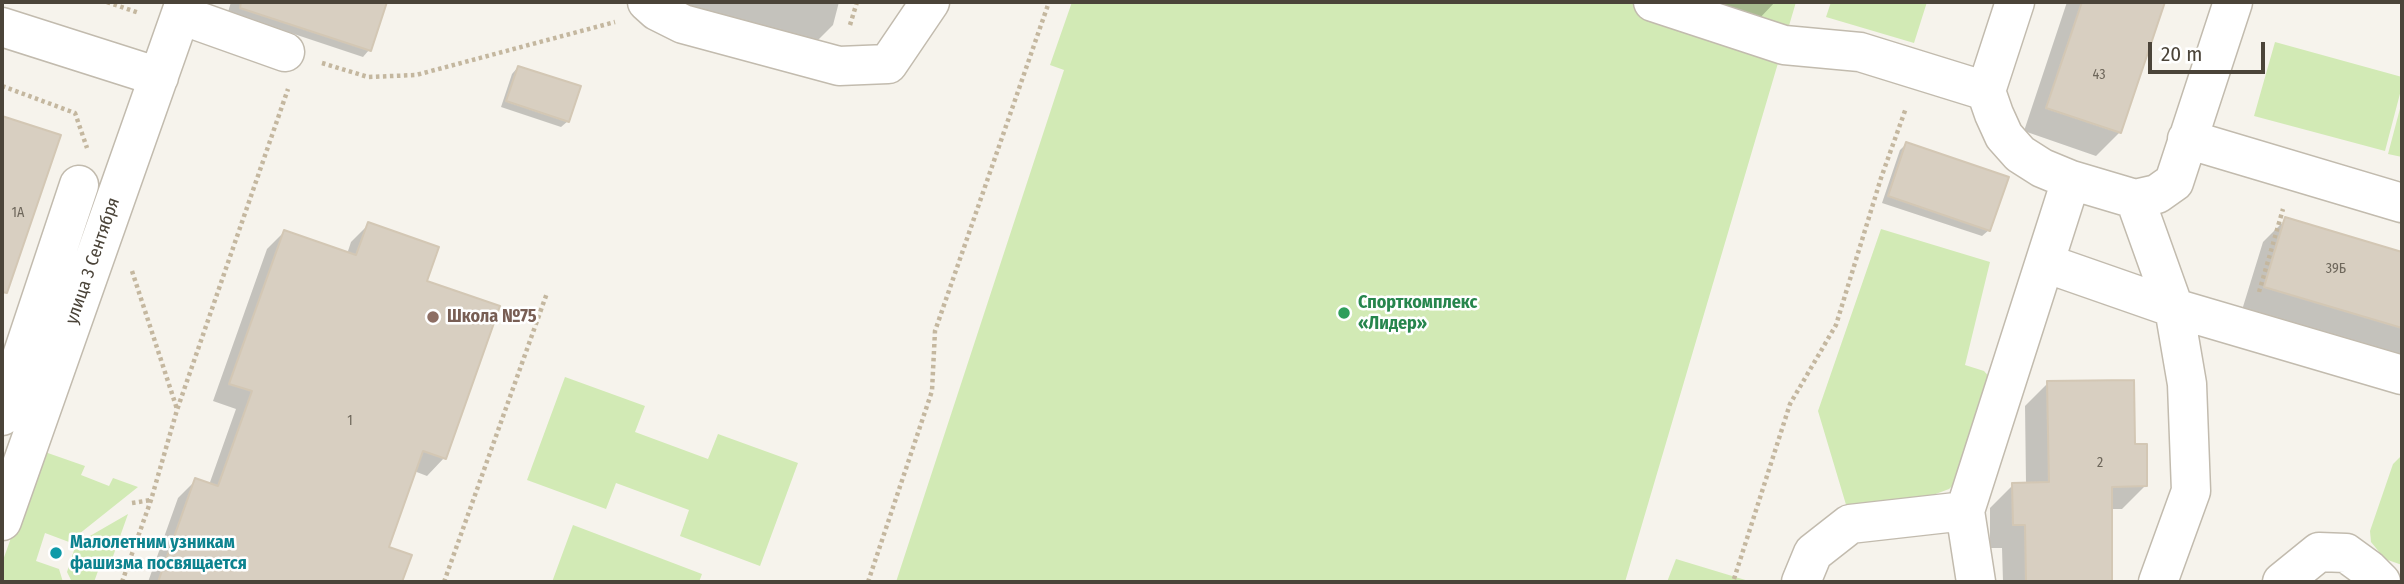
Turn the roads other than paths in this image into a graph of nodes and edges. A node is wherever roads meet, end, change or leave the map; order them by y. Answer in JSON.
{"nodes":[{"id":1,"x":930,"y":2,"type":"edge"},
{"id":2,"x":1653,"y":2,"type":"edge"},
{"id":3,"x":2015,"y":2,"type":"edge"},
{"id":4,"x":2233,"y":2,"type":"edge"},
{"id":5,"x":652,"y":7,"type":"edge"},
{"id":6,"x":180,"y":17,"type":"edge"},
{"id":7,"x":2,"y":27,"type":"edge"},
{"id":8,"x":295,"y":66,"type":"road end"},
{"id":9,"x":159,"y":77,"type":"junction"},
{"id":10,"x":1986,"y":91,"type":"junction"},
{"id":11,"x":2187,"y":139,"type":"junction"},
{"id":12,"x":2071,"y":180,"type":"junction"},
{"id":13,"x":79,"y":185,"type":"dead end"},
{"id":14,"x":2135,"y":199,"type":"junction"},
{"id":15,"x":2402,"y":203,"type":"edge"},
{"id":16,"x":2045,"y":263,"type":"junction"},
{"id":17,"x":2174,"y":308,"type":"junction"},
{"id":18,"x":2402,"y":375,"type":"edge"},
{"id":19,"x":2,"y":416,"type":"edge"},
{"id":20,"x":1965,"y":511,"type":"junction"},
{"id":21,"x":2,"y":521,"type":"edge"},
{"id":22,"x":1801,"y":582,"type":"edge"},
{"id":23,"x":1976,"y":582,"type":"edge"},
{"id":24,"x":2158,"y":582,"type":"edge"},
{"id":25,"x":2282,"y":582,"type":"edge"},
{"id":26,"x":2381,"y":582,"type":"edge"}],
"edges":[{"from":1,"to":5,"type":"street"},
{"from":2,"to":10,"type":"street"},
{"from":3,"to":10,"type":"street"},
{"from":4,"to":11,"type":"street"},
{"from":6,"to":8,"type":"street"},
{"from":6,"to":9,"type":"street","name":"улица 3 Сентября"},
{"from":7,"to":9,"type":"street"},
{"from":9,"to":21,"type":"street","name":"улица 3 Сентября"},
{"from":10,"to":12,"type":"street"},
{"from":11,"to":14,"type":"street"},
{"from":11,"to":15,"type":"street"},
{"from":12,"to":14,"type":"street"},
{"from":12,"to":16,"type":"street"},
{"from":13,"to":19,"type":"street"},
{"from":14,"to":17,"type":"street"},
{"from":16,"to":17,"type":"street"},
{"from":16,"to":20,"type":"street"},
{"from":17,"to":18,"type":"street"},
{"from":17,"to":24,"type":"street"},
{"from":20,"to":22,"type":"street"},
{"from":20,"to":23,"type":"street"},
{"from":25,"to":26,"type":"street"}]}
